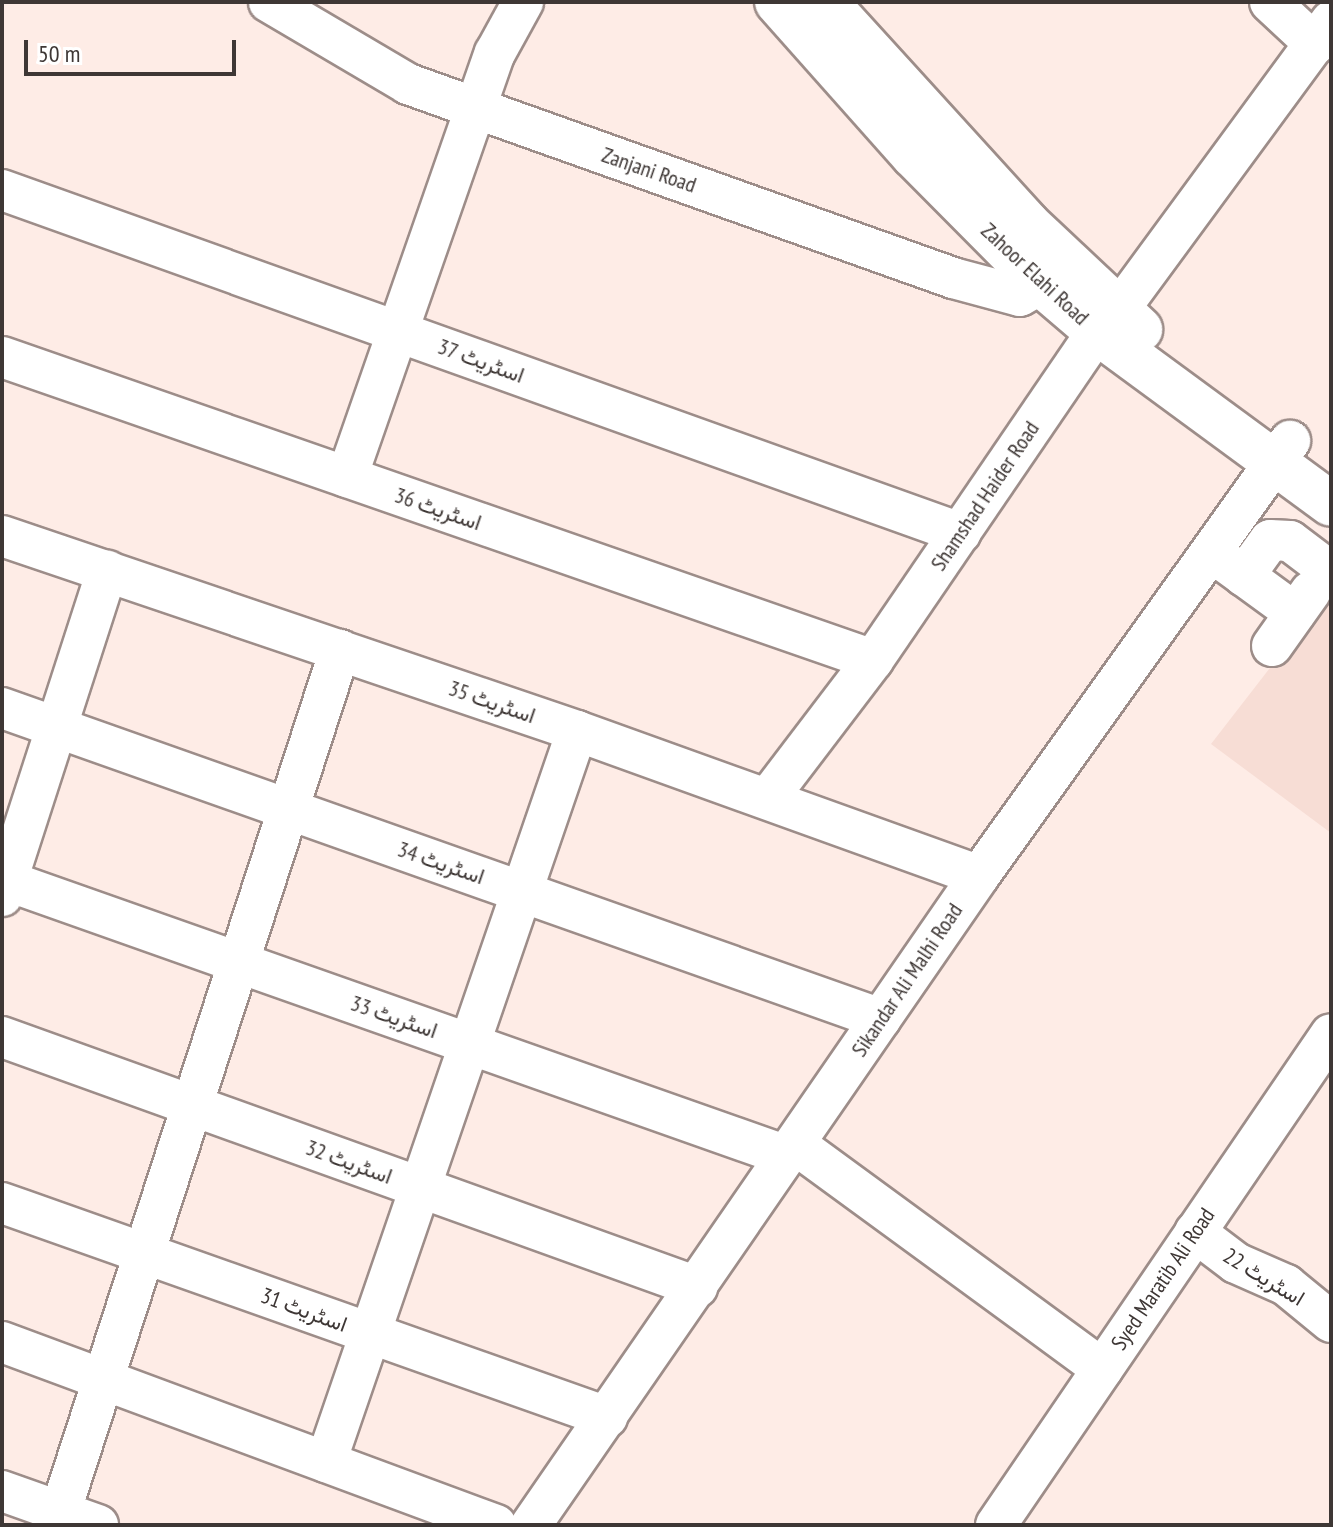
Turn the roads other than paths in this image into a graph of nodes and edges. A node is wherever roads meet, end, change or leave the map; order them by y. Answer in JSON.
{"nodes":[{"id":1,"x":269,"y":2,"type":"edge"},
{"id":2,"x":523,"y":2,"type":"edge"},
{"id":3,"x":777,"y":2,"type":"edge"},
{"id":4,"x":826,"y":2,"type":"edge"},
{"id":5,"x":1270,"y":2,"type":"edge"},
{"id":6,"x":1323,"y":32,"type":"edge"},
{"id":7,"x":478,"y":109,"type":"junction"},
{"id":8,"x":2,"y":190,"type":"edge"},
{"id":9,"x":1041,"y":284,"type":"junction"},
{"id":10,"x":1108,"y":321,"type":"junction"},
{"id":11,"x":401,"y":332,"type":"junction"},
{"id":12,"x":2,"y":357,"type":"edge"},
{"id":13,"x":1282,"y":452,"type":"junction"},
{"id":14,"x":1331,"y":470,"type":"edge"},
{"id":15,"x":347,"y":477,"type":"junction"},
{"id":16,"x":1331,"y":504,"type":"edge"},
{"id":17,"x":960,"y":533,"type":"junction"},
{"id":18,"x":2,"y":536,"type":"edge"},
{"id":19,"x":1211,"y":551,"type":"junction"},
{"id":20,"x":1329,"y":566,"type":"edge"},
{"id":21,"x":107,"y":571,"type":"junction"},
{"id":22,"x":1244,"y":576,"type":"junction"},
{"id":23,"x":1295,"y":613,"type":"junction"},
{"id":24,"x":1272,"y":646,"type":"dead end"},
{"id":25,"x":340,"y":650,"type":"junction"},
{"id":26,"x":873,"y":660,"type":"junction"},
{"id":27,"x":2,"y":708,"type":"edge"},
{"id":28,"x":56,"y":727,"type":"junction"},
{"id":29,"x":577,"y":731,"type":"junction"},
{"id":30,"x":768,"y":798,"type":"junction"},
{"id":31,"x":291,"y":810,"type":"junction"},
{"id":32,"x":979,"y":876,"type":"junction"},
{"id":33,"x":4,"y":885,"type":"edge"},
{"id":34,"x":522,"y":892,"type":"junction"},
{"id":35,"x":241,"y":963,"type":"junction"},
{"id":36,"x":881,"y":1019,"type":"junction"},
{"id":37,"x":1331,"y":1034,"type":"edge"},
{"id":38,"x":2,"y":1037,"type":"edge"},
{"id":39,"x":470,"y":1044,"type":"junction"},
{"id":40,"x":194,"y":1106,"type":"junction"},
{"id":41,"x":791,"y":1150,"type":"junction"},
{"id":42,"x":420,"y":1187,"type":"junction"},
{"id":43,"x":2,"y":1203,"type":"edge"},
{"id":44,"x":1195,"y":1232,"type":"junction"},
{"id":45,"x":145,"y":1254,"type":"junction"},
{"id":46,"x":697,"y":1287,"type":"junction"},
{"id":47,"x":1331,"y":1322,"type":"edge"},
{"id":48,"x":370,"y":1334,"type":"junction"},
{"id":49,"x":2,"y":1342,"type":"edge"},
{"id":50,"x":1102,"y":1369,"type":"junction"},
{"id":51,"x":104,"y":1380,"type":"junction"},
{"id":52,"x":607,"y":1417,"type":"junction"},
{"id":53,"x":326,"y":1462,"type":"junction"},
{"id":54,"x":2,"y":1491,"type":"edge"},
{"id":55,"x":58,"y":1518,"type":"edge"},
{"id":56,"x":98,"y":1525,"type":"edge"},
{"id":57,"x":496,"y":1525,"type":"edge"},
{"id":58,"x":531,"y":1525,"type":"edge"},
{"id":59,"x":996,"y":1525,"type":"edge"}],
"edges":[{"from":1,"to":7,"type":"street","name":"Zanjani Road"},
{"from":2,"to":7,"type":"street"},
{"from":3,"to":9,"type":"main road","name":"Zahoor Elahi Road"},
{"from":4,"to":10,"type":"main road","name":"Zahoor Elahi Road"},
{"from":5,"to":6,"type":"street"},
{"from":6,"to":10,"type":"street","name":"Shamshad Haider Road"},
{"from":7,"to":9,"type":"street","name":"Zanjani Road"},
{"from":7,"to":11,"type":"street"},
{"from":8,"to":11,"type":"street","name":"اسٹریٹ 37"},
{"from":9,"to":10,"type":"main road","name":"Zahoor Elahi Road"},
{"from":10,"to":13,"type":"main road","name":"Zahoor Elahi Road"},
{"from":10,"to":17,"type":"street","name":"Shamshad Haider Road"},
{"from":11,"to":15,"type":"street"},
{"from":11,"to":17,"type":"street","name":"اسٹریٹ 37"},
{"from":12,"to":15,"type":"street","name":"اسٹریٹ 36"},
{"from":13,"to":14,"type":"main road","name":"Zahoor Elahi Road"},
{"from":13,"to":16,"type":"main road","name":"Zahoor Elahi Road"},
{"from":13,"to":19,"type":"street","name":"Sikandar Ali Malhi Road"},
{"from":15,"to":26,"type":"street","name":"اسٹریٹ 36"},
{"from":17,"to":26,"type":"street","name":"Shamshad Haider Road"},
{"from":18,"to":21,"type":"street","name":"اسٹریٹ 35"},
{"from":19,"to":22,"type":"street"},
{"from":19,"to":32,"type":"street","name":"Sikandar Ali Malhi Road"},
{"from":20,"to":22,"type":"street"},
{"from":20,"to":23,"type":"street"},
{"from":21,"to":25,"type":"street","name":"اسٹریٹ 35"},
{"from":21,"to":28,"type":"street"},
{"from":22,"to":23,"type":"street"},
{"from":23,"to":24,"type":"street"},
{"from":25,"to":29,"type":"street","name":"اسٹریٹ 35"},
{"from":25,"to":31,"type":"street"},
{"from":26,"to":30,"type":"street","name":"Shamshad Haider Road"},
{"from":27,"to":28,"type":"street","name":"اسٹریٹ 34"},
{"from":28,"to":31,"type":"street","name":"اسٹریٹ 34"},
{"from":28,"to":33,"type":"street"},
{"from":29,"to":30,"type":"street","name":"اسٹریٹ 35"},
{"from":29,"to":34,"type":"street"},
{"from":30,"to":32,"type":"street","name":"اسٹریٹ 35"},
{"from":31,"to":34,"type":"street","name":"اسٹریٹ 34"},
{"from":31,"to":35,"type":"street"},
{"from":32,"to":36,"type":"street","name":"Sikandar Ali Malhi Road"},
{"from":33,"to":35,"type":"street","name":"اسٹریٹ 33"},
{"from":34,"to":36,"type":"street","name":"اسٹریٹ 34"},
{"from":34,"to":39,"type":"street"},
{"from":35,"to":39,"type":"street","name":"اسٹریٹ 33"},
{"from":35,"to":40,"type":"street"},
{"from":36,"to":41,"type":"street","name":"Sikandar Ali Malhi Road"},
{"from":37,"to":44,"type":"street","name":"Syed Maratib Ali Road"},
{"from":38,"to":40,"type":"street","name":"اسٹریٹ 32"},
{"from":39,"to":41,"type":"street","name":"اسٹریٹ 33"},
{"from":39,"to":42,"type":"street"},
{"from":40,"to":42,"type":"street","name":"اسٹریٹ 32"},
{"from":40,"to":45,"type":"street"},
{"from":41,"to":46,"type":"street","name":"Sikandar Ali Malhi Road"},
{"from":41,"to":50,"type":"street","name":"اسٹریٹ 33"},
{"from":42,"to":46,"type":"street","name":"اسٹریٹ 32"},
{"from":42,"to":48,"type":"street"},
{"from":43,"to":45,"type":"street","name":"اسٹریٹ 31"},
{"from":44,"to":47,"type":"street","name":"اسٹریٹ 22"},
{"from":44,"to":50,"type":"street","name":"Syed Maratib Ali Road"},
{"from":45,"to":48,"type":"street","name":"اسٹریٹ 31"},
{"from":45,"to":51,"type":"street"},
{"from":46,"to":52,"type":"street","name":"Sikandar Ali Malhi Road"},
{"from":48,"to":52,"type":"street","name":"اسٹریٹ 31"},
{"from":48,"to":53,"type":"street"},
{"from":49,"to":51,"type":"street"},
{"from":50,"to":59,"type":"street","name":"Syed Maratib Ali Road"},
{"from":51,"to":53,"type":"street"},
{"from":51,"to":55,"type":"street"},
{"from":52,"to":58,"type":"street","name":"Sikandar Ali Malhi Road"},
{"from":53,"to":57,"type":"street"},
{"from":54,"to":55,"type":"street"},
{"from":55,"to":56,"type":"street"}]}
